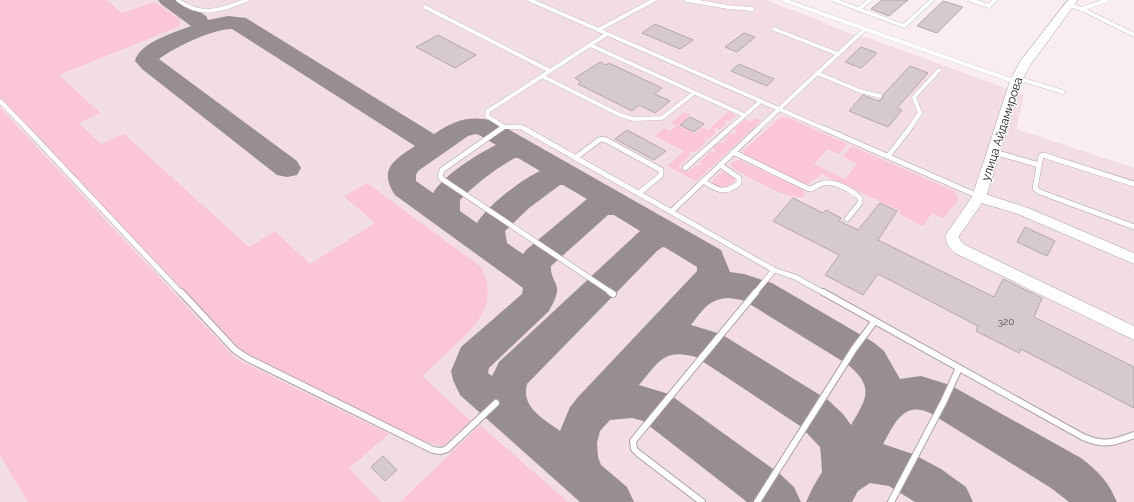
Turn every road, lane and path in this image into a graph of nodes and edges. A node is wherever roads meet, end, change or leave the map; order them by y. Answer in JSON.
{"nodes":[{"id":1,"x":178,"y":0,"type":"edge"},
{"id":2,"x":246,"y":0,"type":"edge"},
{"id":3,"x":530,"y":0,"type":"edge"},
{"id":4,"x":654,"y":0,"type":"edge"},
{"id":5,"x":687,"y":0,"type":"edge"},
{"id":6,"x":784,"y":0,"type":"edge"},
{"id":7,"x":834,"y":0,"type":"edge"},
{"id":8,"x":870,"y":0,"type":"edge"},
{"id":9,"x":932,"y":0,"type":"edge"},
{"id":10,"x":971,"y":0,"type":"edge"},
{"id":11,"x":995,"y":0,"type":"edge"},
{"id":12,"x":1107,"y":0,"type":"edge"},
{"id":13,"x":1075,"y":5,"type":"edge"},
{"id":14,"x":425,"y":6,"type":"dead end"},
{"id":15,"x":752,"y":9,"type":"dead end"},
{"id":16,"x":859,"y":9,"type":"junction"},
{"id":17,"x":774,"y":29,"type":"dead end"},
{"id":18,"x":865,"y":29,"type":"junction"},
{"id":19,"x":598,"y":30,"type":"junction"},
{"id":20,"x":607,"y":34,"type":"junction"},
{"id":21,"x":1134,"y":35,"type":"edge"},
{"id":22,"x":590,"y":45,"type":"junction"},
{"id":23,"x":838,"y":54,"type":"junction"},
{"id":24,"x":939,"y":70,"type":"dead end"},
{"id":25,"x":550,"y":71,"type":"junction"},
{"id":26,"x":817,"y":74,"type":"junction"},
{"id":27,"x":542,"y":76,"type":"junction"},
{"id":28,"x":1016,"y":80,"type":"junction"},
{"id":29,"x":1063,"y":92,"type":"dead end"},
{"id":30,"x":694,"y":93,"type":"junction"},
{"id":31,"x":880,"y":96,"type":"dead end"},
{"id":32,"x":0,"y":101,"type":"edge"},
{"id":33,"x":761,"y":101,"type":"junction"},
{"id":34,"x":779,"y":109,"type":"junction"},
{"id":35,"x":744,"y":116,"type":"junction"},
{"id":36,"x":504,"y":127,"type":"junction"},
{"id":37,"x":733,"y":152,"type":"junction"},
{"id":38,"x":994,"y":152,"type":"junction"},
{"id":39,"x":888,"y":156,"type":"junction"},
{"id":40,"x":575,"y":158,"type":"junction"},
{"id":41,"x":720,"y":165,"type":"junction"},
{"id":42,"x":1039,"y":165,"type":"junction"},
{"id":43,"x":685,"y":168,"type":"dead end"},
{"id":44,"x":703,"y":181,"type":"junction"},
{"id":45,"x":1134,"y":184,"type":"edge"},
{"id":46,"x":639,"y":193,"type":"junction"},
{"id":47,"x":979,"y":197,"type":"junction"},
{"id":48,"x":672,"y":211,"type":"junction"},
{"id":49,"x":847,"y":219,"type":"dead end"},
{"id":50,"x":1134,"y":227,"type":"edge"},
{"id":51,"x":1134,"y":259,"type":"edge"},
{"id":52,"x":774,"y":270,"type":"junction"},
{"id":53,"x":613,"y":294,"type":"dead end"},
{"id":54,"x":874,"y":322,"type":"junction"},
{"id":55,"x":1134,"y":333,"type":"edge"},
{"id":56,"x":959,"y":368,"type":"junction"},
{"id":57,"x":496,"y":403,"type":"dead end"},
{"id":58,"x":1134,"y":434,"type":"edge"},
{"id":59,"x":702,"y":502,"type":"edge"},
{"id":60,"x":757,"y":502,"type":"edge"},
{"id":61,"x":891,"y":502,"type":"edge"}],
"edges":[{"from":1,"to":2,"type":"lane"},
{"from":3,"to":19,"type":"lane"},
{"from":4,"to":19,"type":"lane"},
{"from":5,"to":15,"type":"lane"},
{"from":6,"to":18,"type":"lane"},
{"from":7,"to":16,"type":"lane"},
{"from":8,"to":16,"type":"lane"},
{"from":9,"to":16,"type":"lane"},
{"from":10,"to":11,"type":"lane"},
{"from":12,"to":13,"type":"lane"},
{"from":13,"to":21,"type":"lane"},
{"from":13,"to":28,"type":"main road","name":"улица Айдамирова"},
{"from":14,"to":25,"type":"lane"},
{"from":17,"to":23,"type":"lane"},
{"from":18,"to":23,"type":"lane"},
{"from":18,"to":28,"type":"lane"},
{"from":19,"to":20,"type":"lane"},
{"from":20,"to":22,"type":"lane"},
{"from":20,"to":33,"type":"lane"},
{"from":22,"to":25,"type":"lane"},
{"from":22,"to":30,"type":"lane"},
{"from":23,"to":26,"type":"lane"},
{"from":24,"to":39,"type":"lane"},
{"from":25,"to":27,"type":"lane"},
{"from":26,"to":31,"type":"lane"},
{"from":26,"to":34,"type":"lane"},
{"from":27,"to":30,"type":"lane"},
{"from":27,"to":36,"type":"lane"},
{"from":28,"to":29,"type":"lane"},
{"from":28,"to":38,"type":"main road","name":"улица Айдамирова"},
{"from":30,"to":35,"type":"lane"},
{"from":32,"to":57,"type":"lane"},
{"from":33,"to":34,"type":"lane"},
{"from":33,"to":35,"type":"lane"},
{"from":34,"to":37,"type":"lane"},
{"from":34,"to":39,"type":"lane"},
{"from":35,"to":43,"type":"lane"},
{"from":36,"to":40,"type":"lane"},
{"from":36,"to":53,"type":"lane"},
{"from":37,"to":41,"type":"lane"},
{"from":37,"to":49,"type":"lane"},
{"from":38,"to":42,"type":"lane"},
{"from":38,"to":47,"type":"main road","name":"улица Айдамирова"},
{"from":39,"to":47,"type":"lane"},
{"from":40,"to":46,"type":"lane"},
{"from":40,"to":46,"type":"lane"},
{"from":41,"to":44,"type":"lane"},
{"from":41,"to":44,"type":"lane"},
{"from":42,"to":45,"type":"lane"},
{"from":42,"to":50,"type":"lane"},
{"from":44,"to":48,"type":"lane"},
{"from":46,"to":48,"type":"lane"},
{"from":47,"to":51,"type":"street"},
{"from":47,"to":55,"type":"street","name":"улица Айдамирова"},
{"from":48,"to":52,"type":"lane"},
{"from":52,"to":54,"type":"lane"},
{"from":52,"to":59,"type":"lane"},
{"from":54,"to":56,"type":"lane"},
{"from":54,"to":60,"type":"lane"},
{"from":56,"to":58,"type":"lane"},
{"from":56,"to":61,"type":"lane"}]}
